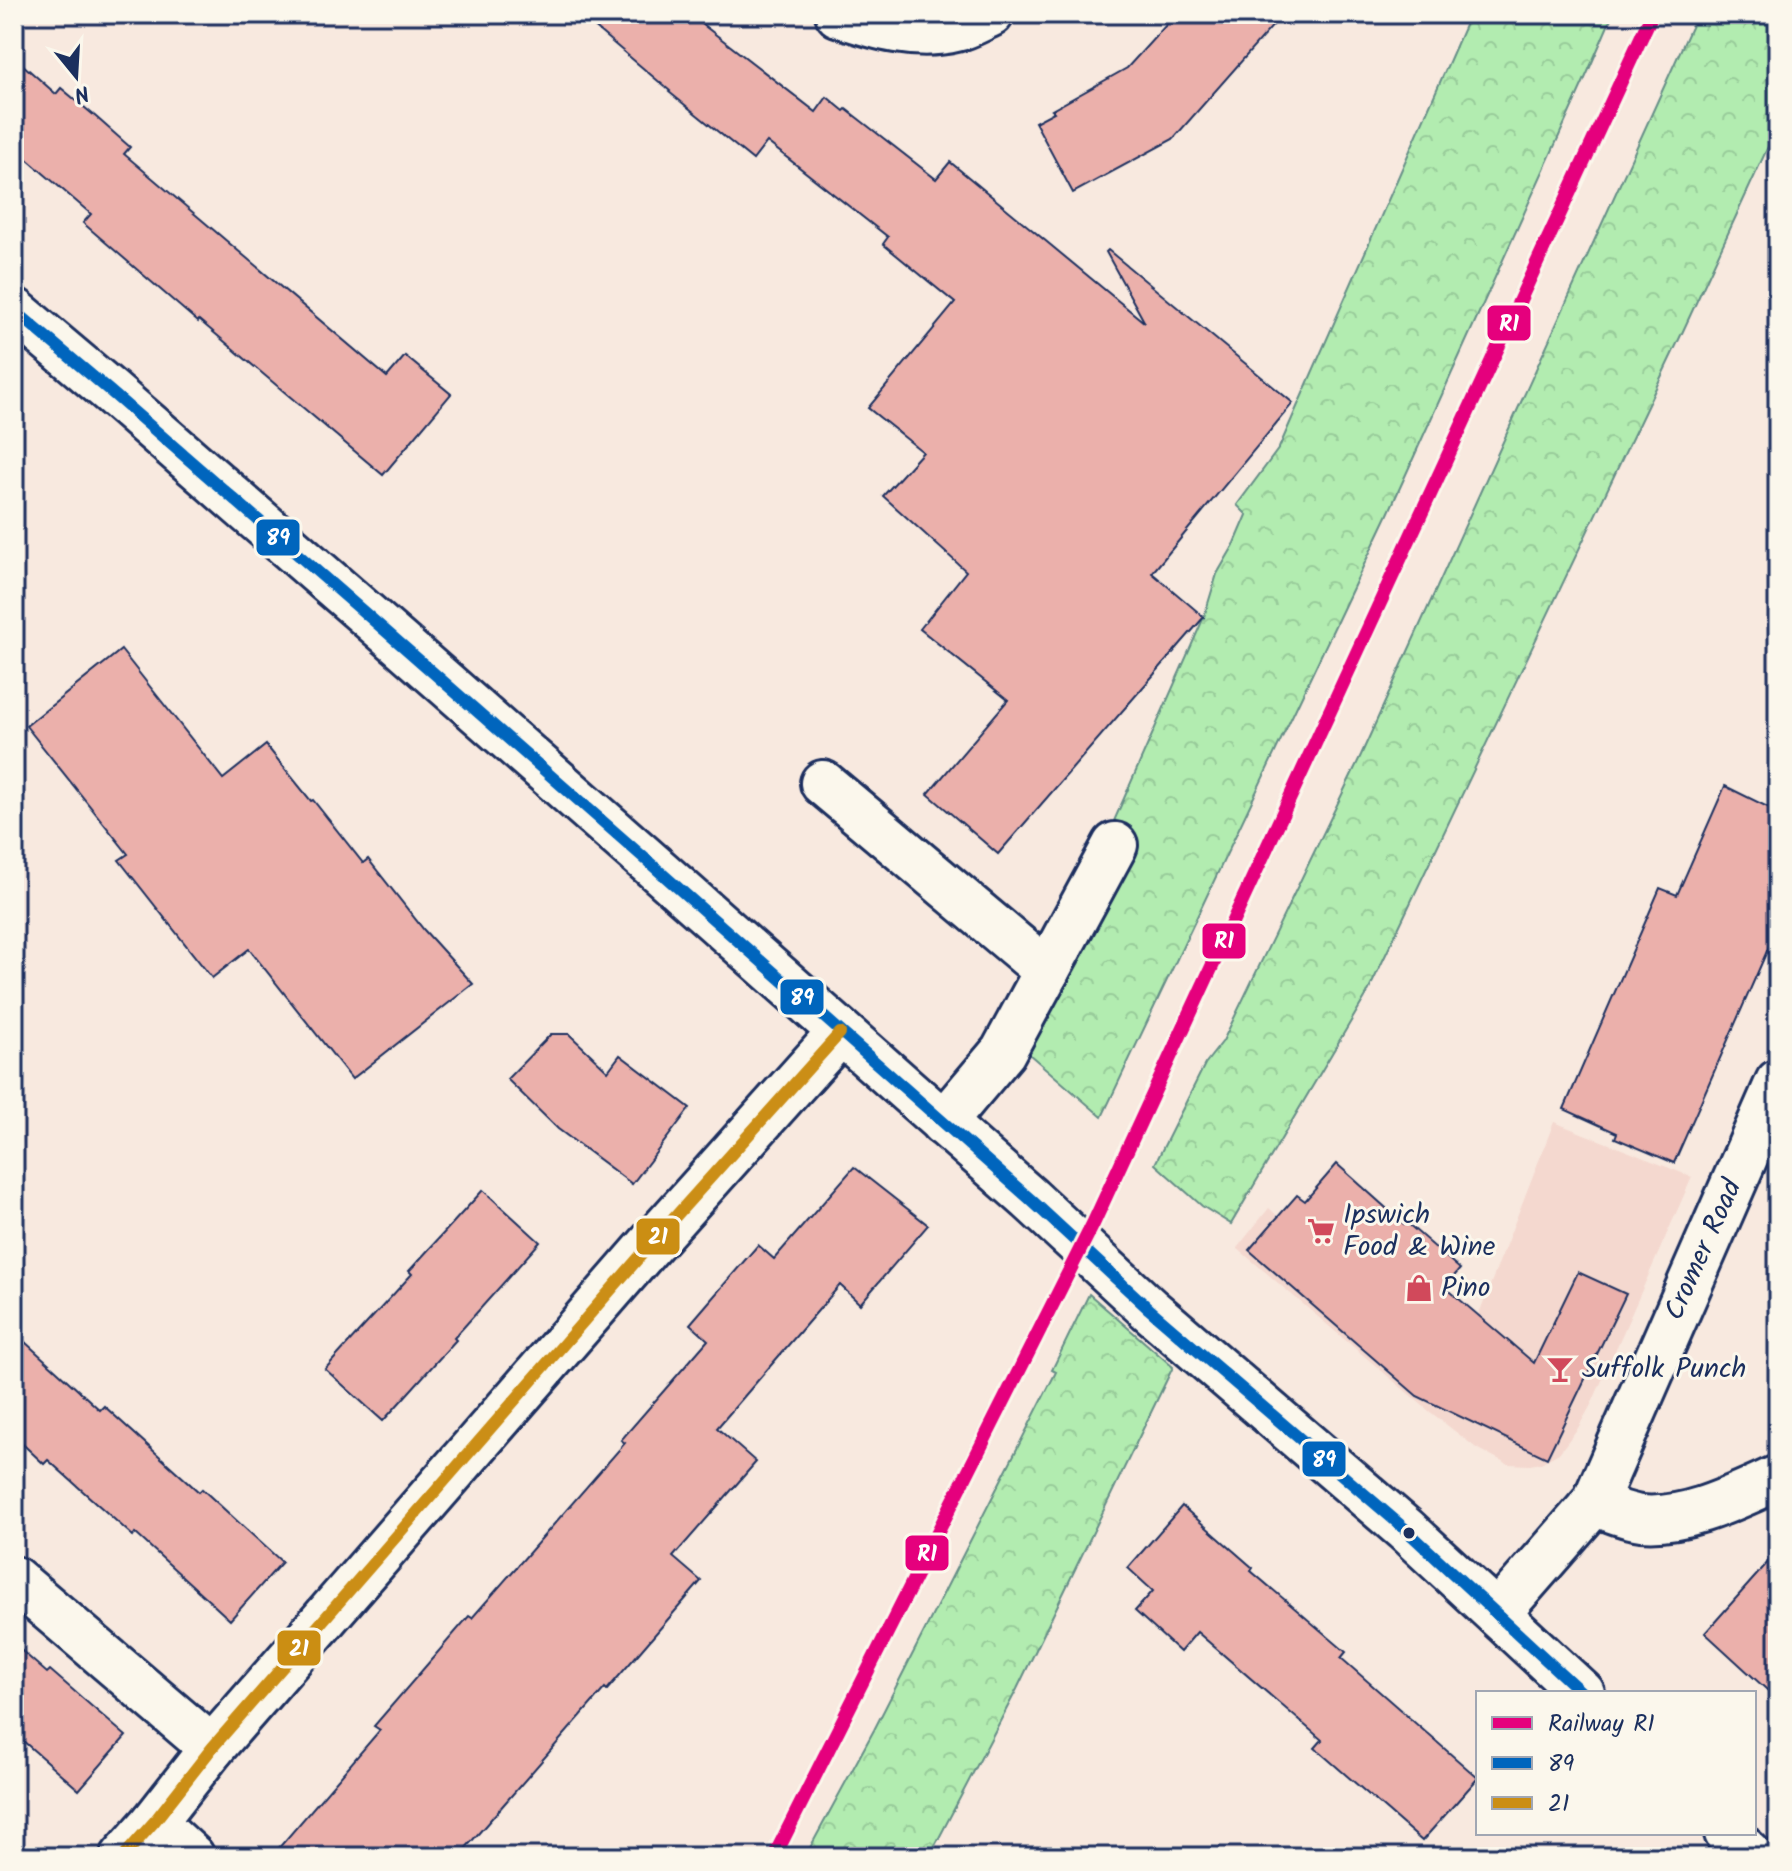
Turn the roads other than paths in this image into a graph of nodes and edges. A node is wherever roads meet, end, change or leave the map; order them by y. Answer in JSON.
{"nodes":[{"id":1,"x":838,"y":14,"type":"edge"},
{"id":2,"x":991,"y":14,"type":"edge"},
{"id":3,"x":14,"y":310,"type":"edge"},
{"id":4,"x":823,"y":783,"type":"dead end"},
{"id":5,"x":1115,"y":845,"type":"dead end"},
{"id":6,"x":1047,"y":971,"type":"junction"},
{"id":7,"x":840,"y":1033,"type":"junction"},
{"id":8,"x":1778,"y":1082,"type":"edge"},
{"id":9,"x":943,"y":1123,"type":"junction"},
{"id":10,"x":1778,"y":1478,"type":"edge"},
{"id":11,"x":1594,"y":1503,"type":"junction"},
{"id":12,"x":14,"y":1579,"type":"edge"},
{"id":13,"x":1497,"y":1614,"type":"junction"},
{"id":14,"x":1580,"y":1691,"type":"edge"},
{"id":15,"x":212,"y":1748,"type":"junction"},
{"id":16,"x":154,"y":1822,"type":"junction"},
{"id":17,"x":1729,"y":1835,"type":"edge"},
{"id":18,"x":123,"y":1857,"type":"edge"},
{"id":19,"x":192,"y":1857,"type":"edge"},
{"id":20,"x":1752,"y":1857,"type":"edge"}],
"edges":[{"from":1,"to":2,"type":"street"},
{"from":3,"to":7,"type":"street"},
{"from":4,"to":6,"type":"street"},
{"from":5,"to":6,"type":"street"},
{"from":6,"to":9,"type":"street"},
{"from":7,"to":9,"type":"street"},
{"from":7,"to":15,"type":"street"},
{"from":8,"to":11,"type":"street","name":"Cromer Road"},
{"from":9,"to":13,"type":"street"},
{"from":10,"to":11,"type":"street"},
{"from":11,"to":13,"type":"street","name":"Cromer Road"},
{"from":12,"to":15,"type":"street"},
{"from":13,"to":14,"type":"street"},
{"from":15,"to":16,"type":"street"},
{"from":16,"to":18,"type":"street"},
{"from":16,"to":19,"type":"street"},
{"from":17,"to":20,"type":"street"}]}
